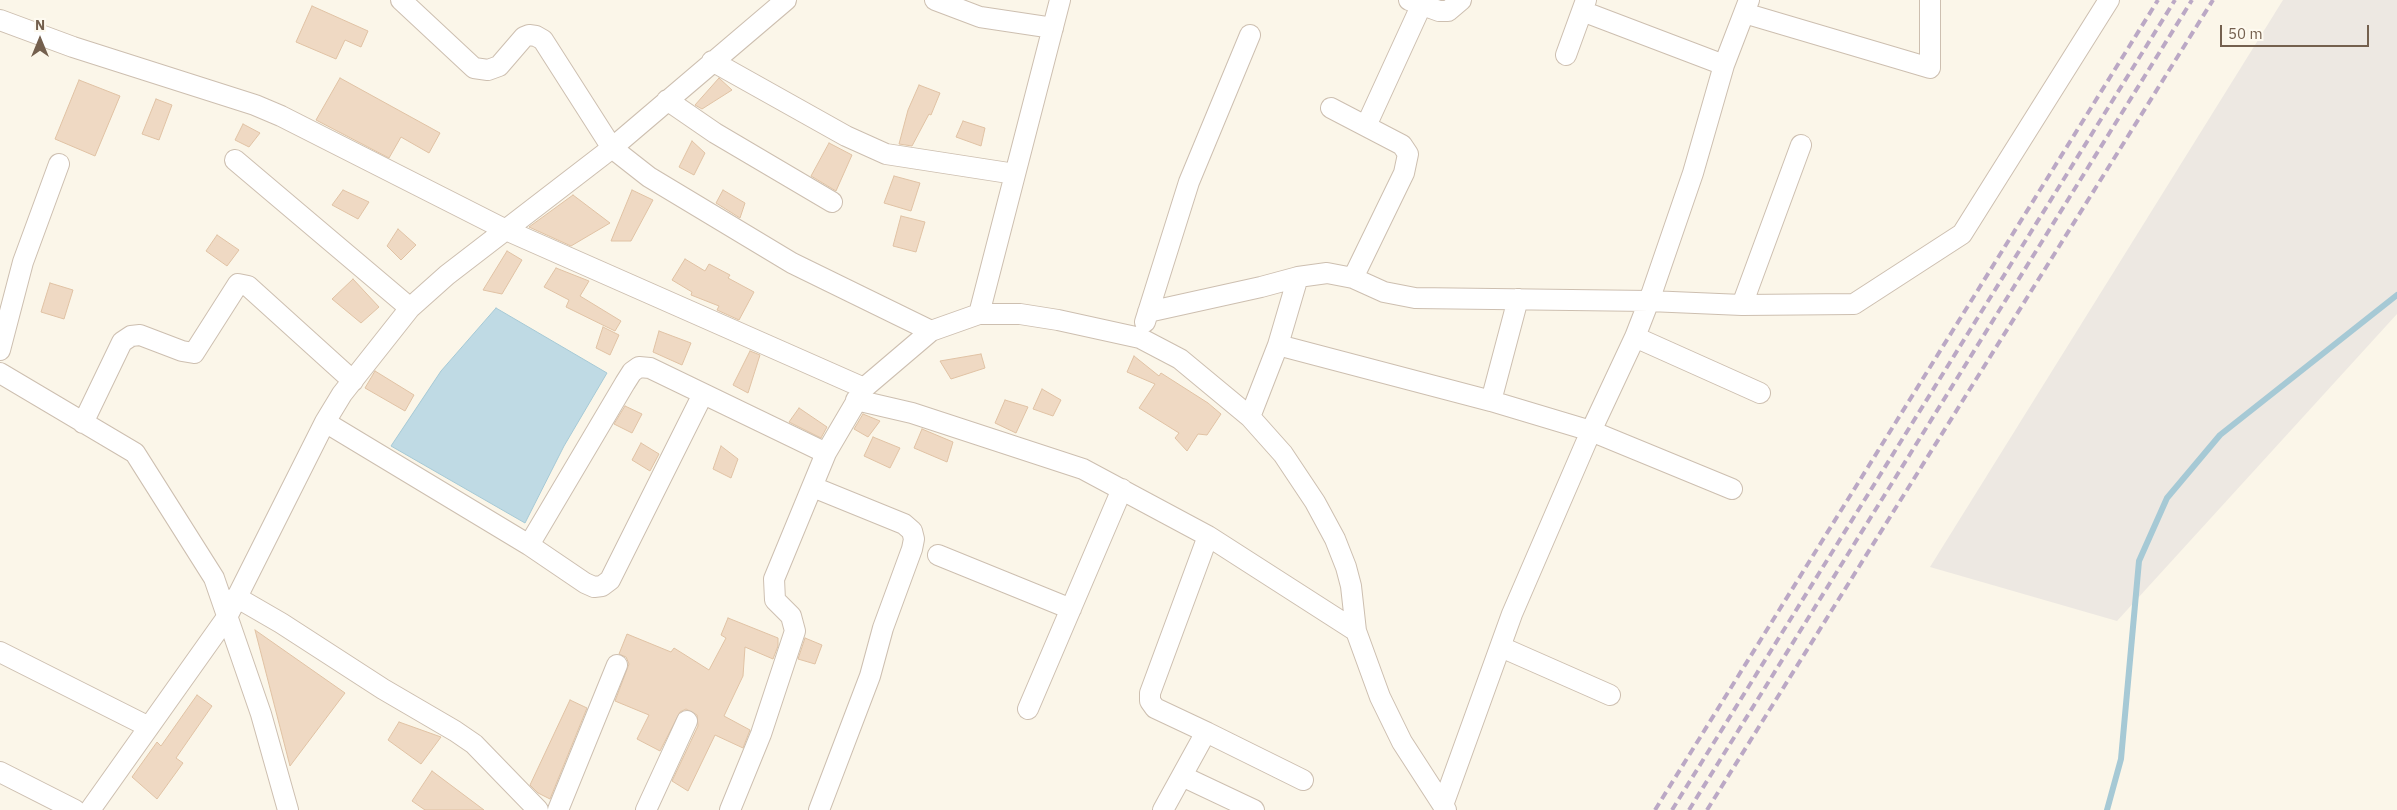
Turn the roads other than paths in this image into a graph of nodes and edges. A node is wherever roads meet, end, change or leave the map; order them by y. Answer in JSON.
{"nodes":[{"id":1,"x":401,"y":0,"type":"edge"},
{"id":2,"x":786,"y":0,"type":"edge"},
{"id":3,"x":935,"y":0,"type":"edge"},
{"id":4,"x":1060,"y":0,"type":"edge"},
{"id":5,"x":1461,"y":0,"type":"edge"},
{"id":6,"x":1930,"y":0,"type":"edge"},
{"id":7,"x":2110,"y":0,"type":"edge"},
{"id":8,"x":1415,"y":3,"type":"edge"},
{"id":9,"x":1584,"y":5,"type":"edge"},
{"id":10,"x":1746,"y":6,"type":"edge"},
{"id":11,"x":0,"y":20,"type":"edge"},
{"id":12,"x":1052,"y":28,"type":"junction"},
{"id":13,"x":1250,"y":35,"type":"dead end"},
{"id":14,"x":1566,"y":55,"type":"dead end"},
{"id":15,"x":712,"y":61,"type":"junction"},
{"id":16,"x":1724,"y":65,"type":"junction"},
{"id":17,"x":667,"y":100,"type":"junction"},
{"id":18,"x":1331,"y":108,"type":"dead end"},
{"id":19,"x":1366,"y":126,"type":"junction"},
{"id":20,"x":1801,"y":145,"type":"dead end"},
{"id":21,"x":612,"y":148,"type":"junction"},
{"id":22,"x":235,"y":160,"type":"dead end"},
{"id":23,"x":59,"y":164,"type":"dead end"},
{"id":24,"x":1015,"y":174,"type":"junction"},
{"id":25,"x":832,"y":202,"type":"dead end"},
{"id":26,"x":506,"y":230,"type":"junction"},
{"id":27,"x":1298,"y":277,"type":"junction"},
{"id":28,"x":1353,"y":278,"type":"junction"},
{"id":29,"x":1518,"y":299,"type":"junction"},
{"id":30,"x":1649,"y":301,"type":"junction"},
{"id":31,"x":1742,"y":305,"type":"junction"},
{"id":32,"x":410,"y":308,"type":"junction"},
{"id":33,"x":1148,"y":312,"type":"junction"},
{"id":34,"x":979,"y":314,"type":"junction"},
{"id":35,"x":931,"y":332,"type":"junction"},
{"id":36,"x":1635,"y":337,"type":"junction"},
{"id":37,"x":1140,"y":338,"type":"junction"},
{"id":38,"x":1278,"y":345,"type":"junction"},
{"id":39,"x":0,"y":350,"type":"edge"},
{"id":40,"x":0,"y":373,"type":"edge"},
{"id":41,"x":353,"y":381,"type":"junction"},
{"id":42,"x":1760,"y":392,"type":"dead end"},
{"id":43,"x":704,"y":394,"type":"junction"},
{"id":44,"x":860,"y":394,"type":"junction"},
{"id":45,"x":1491,"y":401,"type":"junction"},
{"id":46,"x":1250,"y":417,"type":"junction"},
{"id":47,"x":83,"y":422,"type":"junction"},
{"id":48,"x":325,"y":422,"type":"junction"},
{"id":49,"x":1591,"y":432,"type":"junction"},
{"id":50,"x":826,"y":453,"type":"junction"},
{"id":51,"x":813,"y":487,"type":"junction"},
{"id":52,"x":1122,"y":489,"type":"junction"},
{"id":53,"x":1732,"y":489,"type":"dead end"},
{"id":54,"x":1208,"y":536,"type":"junction"},
{"id":55,"x":528,"y":545,"type":"junction"},
{"id":56,"x":938,"y":555,"type":"dead end"},
{"id":57,"x":236,"y":596,"type":"junction"},
{"id":58,"x":1071,"y":609,"type":"junction"},
{"id":59,"x":227,"y":617,"type":"junction"},
{"id":60,"x":1356,"y":630,"type":"junction"},
{"id":61,"x":1501,"y":647,"type":"junction"},
{"id":62,"x":0,"y":652,"type":"edge"},
{"id":63,"x":617,"y":666,"type":"dead end"},
{"id":64,"x":1610,"y":694,"type":"dead end"},
{"id":65,"x":1028,"y":709,"type":"dead end"},
{"id":66,"x":687,"y":721,"type":"dead end"},
{"id":67,"x":149,"y":727,"type":"junction"},
{"id":68,"x":1206,"y":732,"type":"junction"},
{"id":69,"x":0,"y":772,"type":"edge"},
{"id":70,"x":1182,"y":776,"type":"junction"},
{"id":71,"x":1303,"y":780,"type":"dead end"},
{"id":72,"x":526,"y":806,"type":"edge"},
{"id":73,"x":1445,"y":808,"type":"edge"},
{"id":74,"x":75,"y":810,"type":"edge"},
{"id":75,"x":90,"y":810,"type":"edge"},
{"id":76,"x":288,"y":810,"type":"edge"},
{"id":77,"x":558,"y":810,"type":"edge"},
{"id":78,"x":646,"y":810,"type":"edge"},
{"id":79,"x":730,"y":810,"type":"edge"},
{"id":80,"x":819,"y":810,"type":"edge"},
{"id":81,"x":1163,"y":810,"type":"edge"},
{"id":82,"x":1254,"y":810,"type":"edge"}],
"edges":[{"from":1,"to":21,"type":"street"},
{"from":2,"to":15,"type":"street"},
{"from":3,"to":12,"type":"street"},
{"from":4,"to":12,"type":"street"},
{"from":5,"to":8,"type":"street"},
{"from":6,"to":10,"type":"street"},
{"from":7,"to":31,"type":"street"},
{"from":8,"to":19,"type":"street"},
{"from":9,"to":14,"type":"street"},
{"from":9,"to":16,"type":"street"},
{"from":10,"to":16,"type":"street"},
{"from":11,"to":26,"type":"street"},
{"from":12,"to":24,"type":"street"},
{"from":13,"to":33,"type":"street"},
{"from":15,"to":17,"type":"street"},
{"from":15,"to":24,"type":"street"},
{"from":16,"to":30,"type":"street"},
{"from":17,"to":21,"type":"street"},
{"from":17,"to":25,"type":"street"},
{"from":18,"to":19,"type":"street"},
{"from":19,"to":28,"type":"street"},
{"from":20,"to":31,"type":"street"},
{"from":21,"to":26,"type":"street"},
{"from":21,"to":35,"type":"street"},
{"from":22,"to":32,"type":"street"},
{"from":23,"to":39,"type":"street"},
{"from":24,"to":34,"type":"street"},
{"from":26,"to":32,"type":"street"},
{"from":26,"to":44,"type":"street"},
{"from":27,"to":28,"type":"street"},
{"from":27,"to":33,"type":"street"},
{"from":27,"to":38,"type":"street"},
{"from":28,"to":29,"type":"street"},
{"from":29,"to":30,"type":"street"},
{"from":29,"to":45,"type":"street"},
{"from":30,"to":31,"type":"street"},
{"from":30,"to":36,"type":"street"},
{"from":32,"to":41,"type":"street"},
{"from":33,"to":37,"type":"street"},
{"from":34,"to":35,"type":"street"},
{"from":34,"to":37,"type":"street"},
{"from":35,"to":44,"type":"street"},
{"from":36,"to":42,"type":"street"},
{"from":36,"to":49,"type":"street"},
{"from":37,"to":46,"type":"street"},
{"from":38,"to":45,"type":"street"},
{"from":38,"to":46,"type":"street"},
{"from":40,"to":47,"type":"street"},
{"from":41,"to":47,"type":"street"},
{"from":41,"to":48,"type":"street"},
{"from":43,"to":50,"type":"street"},
{"from":43,"to":55,"type":"street"},
{"from":43,"to":55,"type":"street"},
{"from":44,"to":50,"type":"street"},
{"from":44,"to":52,"type":"street"},
{"from":45,"to":49,"type":"street"},
{"from":46,"to":60,"type":"street"},
{"from":47,"to":59,"type":"street"},
{"from":48,"to":55,"type":"street"},
{"from":48,"to":57,"type":"street"},
{"from":49,"to":53,"type":"street"},
{"from":49,"to":61,"type":"street"},
{"from":50,"to":51,"type":"street"},
{"from":51,"to":79,"type":"street"},
{"from":51,"to":80,"type":"street"},
{"from":52,"to":54,"type":"street"},
{"from":52,"to":58,"type":"street"},
{"from":54,"to":60,"type":"street"},
{"from":54,"to":68,"type":"street"},
{"from":56,"to":58,"type":"street"},
{"from":57,"to":59,"type":"street"},
{"from":57,"to":72,"type":"street"},
{"from":58,"to":65,"type":"street"},
{"from":59,"to":67,"type":"street"},
{"from":59,"to":76,"type":"street"},
{"from":60,"to":73,"type":"street"},
{"from":61,"to":64,"type":"street"},
{"from":61,"to":73,"type":"street"},
{"from":62,"to":67,"type":"street"},
{"from":63,"to":77,"type":"street"},
{"from":66,"to":78,"type":"street"},
{"from":67,"to":75,"type":"street"},
{"from":68,"to":70,"type":"street"},
{"from":68,"to":71,"type":"street"},
{"from":69,"to":74,"type":"street"},
{"from":70,"to":81,"type":"street"},
{"from":70,"to":82,"type":"street"}]}
